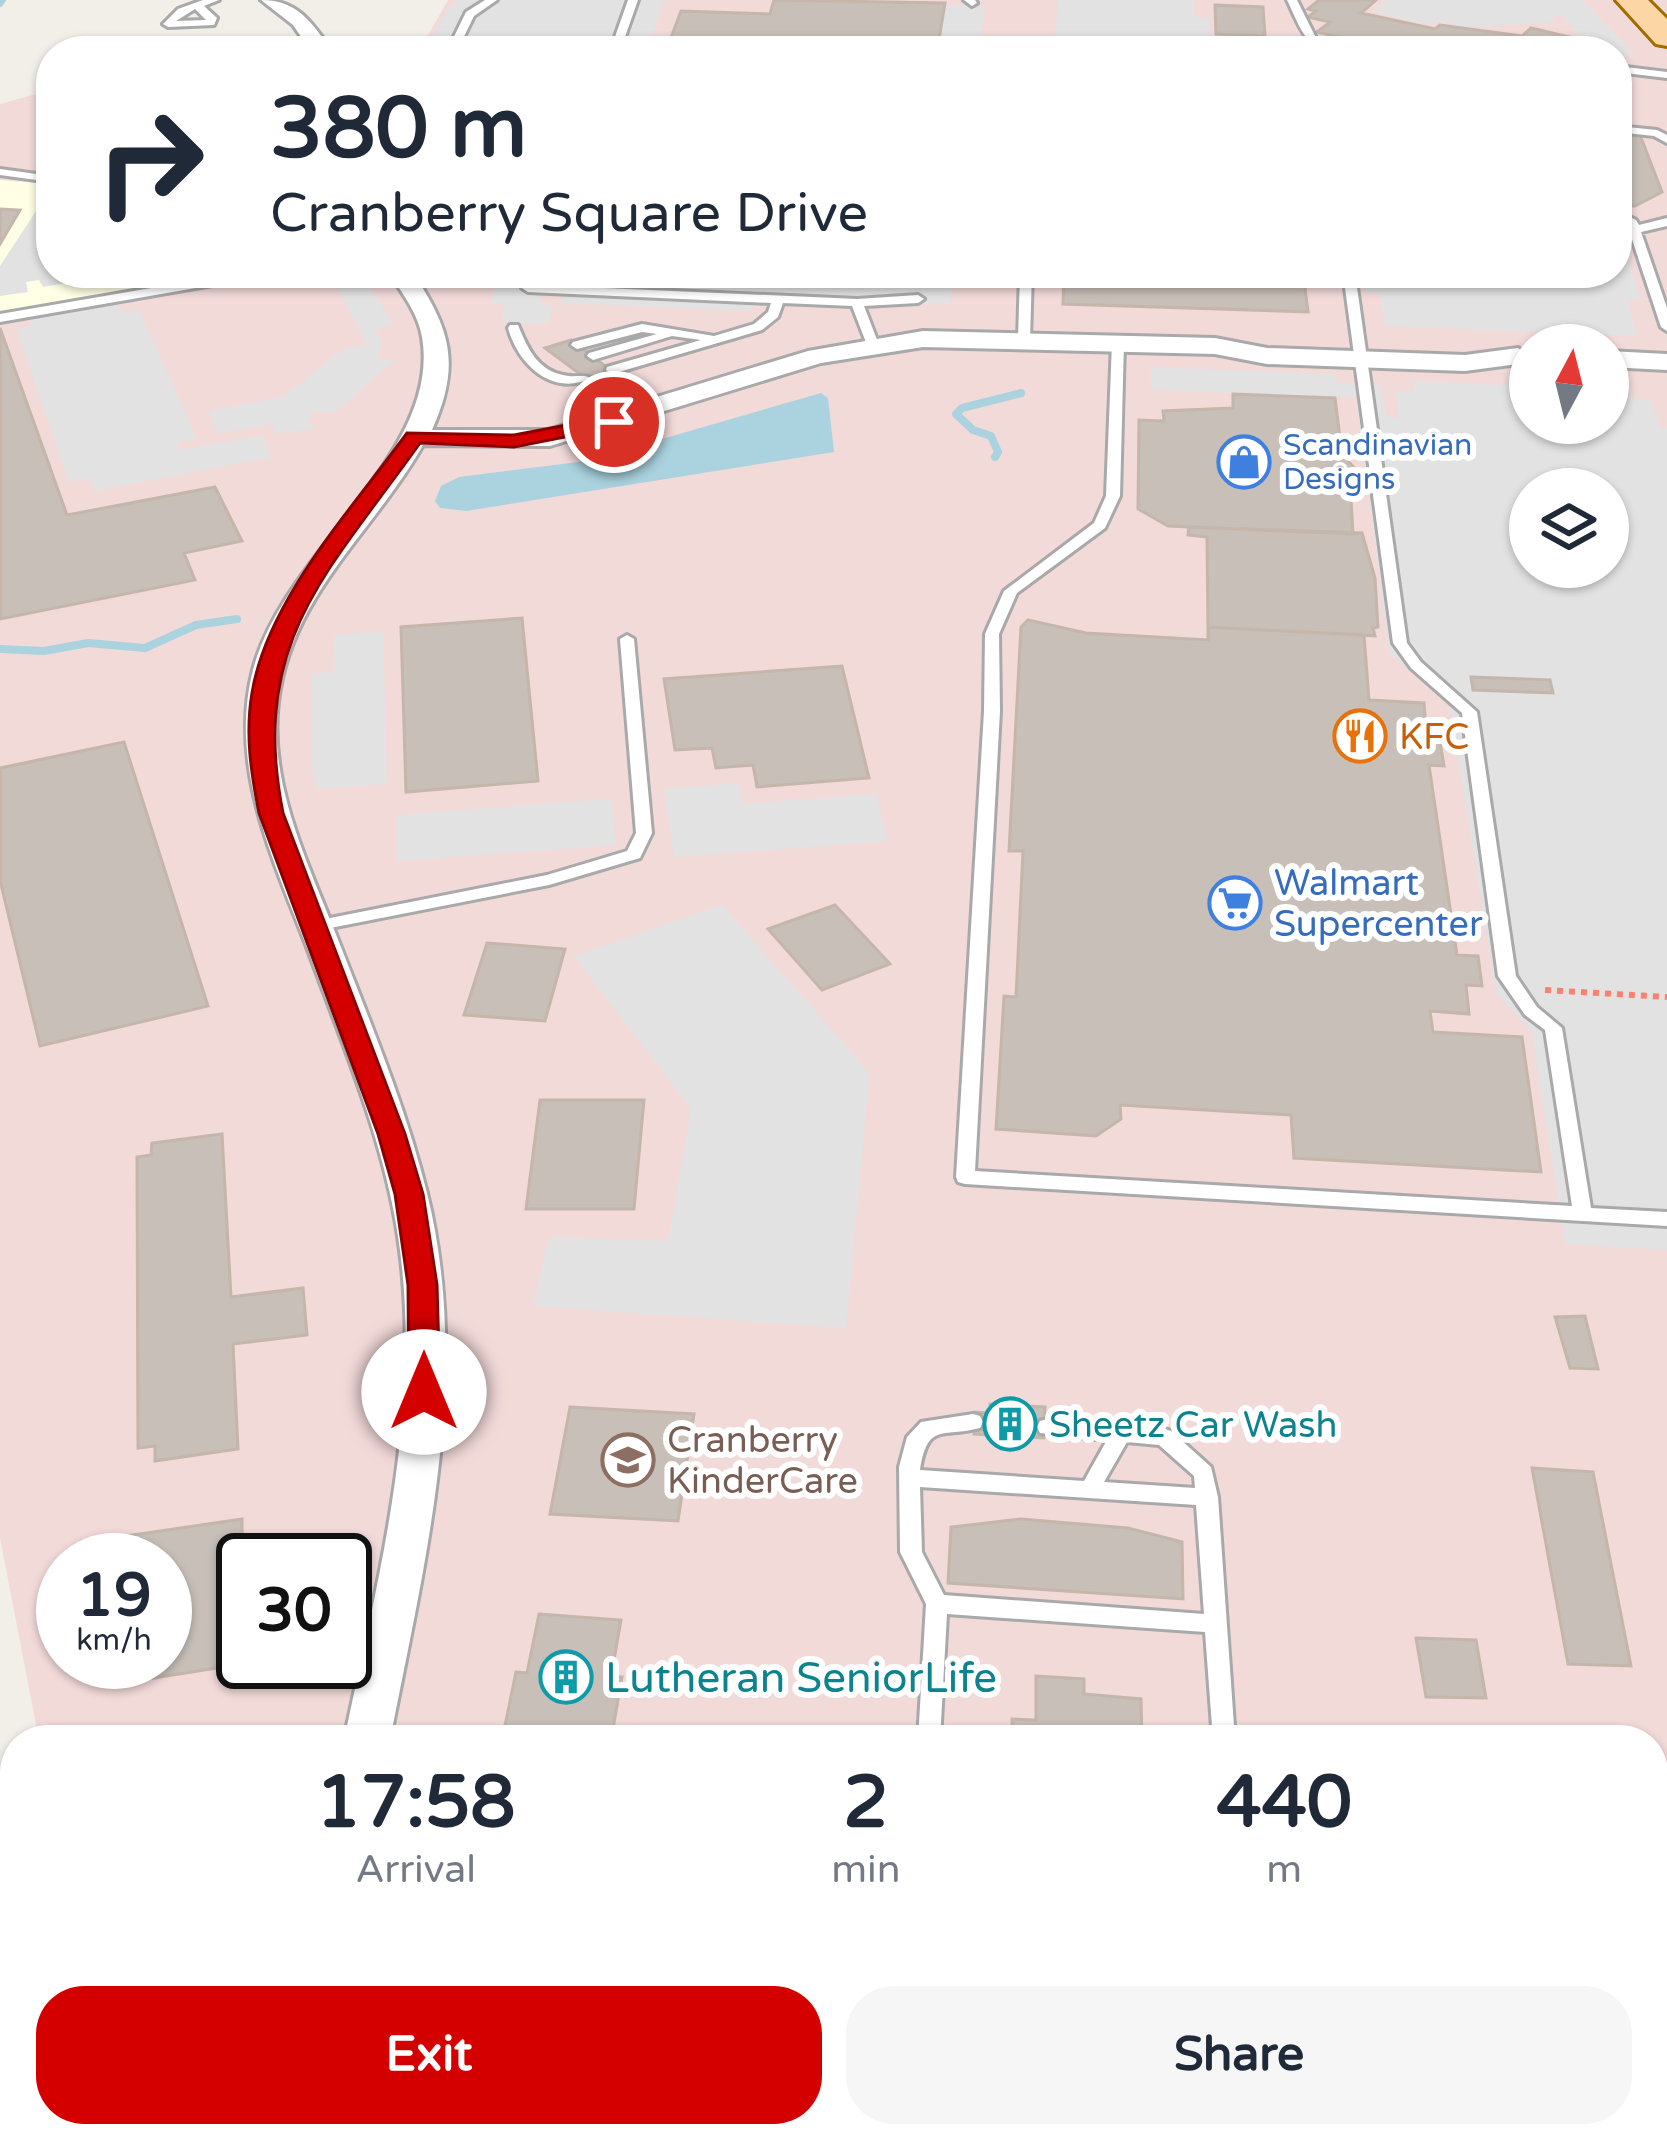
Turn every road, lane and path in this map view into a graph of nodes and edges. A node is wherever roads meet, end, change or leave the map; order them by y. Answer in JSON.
{"nodes":[{"id":1,"x":214,"y":0,"type":"edge"},
{"id":2,"x":271,"y":0,"type":"edge"},
{"id":3,"x":297,"y":0,"type":"edge"},
{"id":4,"x":492,"y":0,"type":"edge"},
{"id":5,"x":633,"y":0,"type":"edge"},
{"id":6,"x":1292,"y":0,"type":"edge"},
{"id":7,"x":1631,"y":0,"type":"edge"},
{"id":8,"x":197,"y":5,"type":"dead end"},
{"id":9,"x":311,"y":36,"type":"edge"},
{"id":10,"x":334,"y":36,"type":"edge"},
{"id":11,"x":459,"y":36,"type":"edge"},
{"id":12,"x":620,"y":36,"type":"edge"},
{"id":13,"x":1310,"y":36,"type":"edge"},
{"id":14,"x":1667,"y":37,"type":"edge"},
{"id":15,"x":1632,"y":71,"type":"edge"},
{"id":16,"x":1667,"y":72,"type":"edge"},
{"id":17,"x":1632,"y":130,"type":"edge"},
{"id":18,"x":1667,"y":140,"type":"edge"},
{"id":19,"x":0,"y":172,"type":"edge"},
{"id":20,"x":36,"y":177,"type":"edge"},
{"id":21,"x":1667,"y":222,"type":"edge"},
{"id":22,"x":1632,"y":225,"type":"edge"},
{"id":23,"x":1635,"y":230,"type":"junction"},
{"id":24,"x":1667,"y":255,"type":"edge"},
{"id":25,"x":1644,"y":257,"type":"junction"},
{"id":26,"x":173,"y":288,"type":"edge"},
{"id":27,"x":410,"y":288,"type":"edge"},
{"id":28,"x":528,"y":288,"type":"edge"},
{"id":29,"x":1026,"y":288,"type":"edge"},
{"id":30,"x":1351,"y":288,"type":"edge"},
{"id":31,"x":779,"y":298,"type":"junction"},
{"id":32,"x":918,"y":299,"type":"dead end"},
{"id":33,"x":857,"y":303,"type":"junction"},
{"id":34,"x":0,"y":318,"type":"edge"},
{"id":35,"x":1667,"y":327,"type":"edge"},
{"id":36,"x":514,"y":328,"type":"dead end"},
{"id":37,"x":671,"y":334,"type":"junction"},
{"id":38,"x":725,"y":338,"type":"junction"},
{"id":39,"x":1024,"y":339,"type":"junction"},
{"id":40,"x":1118,"y":342,"type":"junction"},
{"id":41,"x":578,"y":344,"type":"dead end"},
{"id":42,"x":873,"y":345,"type":"junction"},
{"id":43,"x":1360,"y":351,"type":"junction"},
{"id":44,"x":550,"y":352,"type":"dead end"},
{"id":45,"x":593,"y":356,"type":"dead end"},
{"id":46,"x":528,"y":358,"type":"junction"},
{"id":47,"x":1509,"y":358,"type":"edge"},
{"id":48,"x":1629,"y":360,"type":"edge"},
{"id":49,"x":1667,"y":362,"type":"edge"},
{"id":50,"x":566,"y":364,"type":"dead end"},
{"id":51,"x":541,"y":370,"type":"junction"},
{"id":52,"x":611,"y":370,"type":"dead end"},
{"id":53,"x":585,"y":378,"type":"dead end"},
{"id":54,"x":414,"y":437,"type":"junction"},
{"id":55,"x":627,"y":639,"type":"dead end"},
{"id":56,"x":315,"y":926,"type":"junction"},
{"id":57,"x":1514,"y":988,"type":"junction"},
{"id":58,"x":1667,"y":997,"type":"edge"},
{"id":59,"x":1583,"y":1214,"type":"junction"},
{"id":60,"x":1667,"y":1219,"type":"edge"},
{"id":61,"x":973,"y":1422,"type":"dead end"},
{"id":62,"x":1047,"y":1426,"type":"dead end"},
{"id":63,"x":1123,"y":1432,"type":"junction"},
{"id":64,"x":912,"y":1478,"type":"junction"},
{"id":65,"x":1089,"y":1490,"type":"junction"},
{"id":66,"x":1207,"y":1497,"type":"junction"},
{"id":67,"x":937,"y":1604,"type":"junction"},
{"id":68,"x":1216,"y":1624,"type":"junction"},
{"id":69,"x":370,"y":1725,"type":"edge"},
{"id":70,"x":930,"y":1725,"type":"edge"},
{"id":71,"x":1223,"y":1725,"type":"edge"}],
"edges":[{"from":1,"to":8,"type":"lane"},
{"from":2,"to":9,"type":"street"},
{"from":3,"to":10,"type":"street"},
{"from":4,"to":11,"type":"lane"},
{"from":5,"to":12,"type":"lane"},
{"from":6,"to":13,"type":"lane"},
{"from":7,"to":14,"type":"main road"},
{"from":15,"to":16,"type":"lane"},
{"from":17,"to":18,"type":"lane"},
{"from":19,"to":20,"type":"lane"},
{"from":21,"to":23,"type":"lane"},
{"from":22,"to":23,"type":"lane"},
{"from":23,"to":25,"type":"lane"},
{"from":24,"to":25,"type":"lane"},
{"from":25,"to":35,"type":"lane"},
{"from":26,"to":34,"type":"lane"},
{"from":27,"to":54,"type":"street"},
{"from":28,"to":31,"type":"lane"},
{"from":29,"to":39,"type":"lane"},
{"from":30,"to":43,"type":"lane"},
{"from":31,"to":33,"type":"lane"},
{"from":31,"to":38,"type":"lane"},
{"from":32,"to":33,"type":"lane"},
{"from":33,"to":42,"type":"lane"},
{"from":36,"to":46,"type":"lane"},
{"from":37,"to":38,"type":"lane"},
{"from":37,"to":41,"type":"lane"},
{"from":37,"to":45,"type":"lane"},
{"from":38,"to":52,"type":"lane"},
{"from":39,"to":40,"type":"street"},
{"from":39,"to":42,"type":"street"},
{"from":40,"to":43,"type":"street"},
{"from":40,"to":59,"type":"lane"},
{"from":42,"to":54,"type":"street"},
{"from":43,"to":47,"type":"street"},
{"from":43,"to":57,"type":"lane"},
{"from":44,"to":46,"type":"lane"},
{"from":46,"to":51,"type":"lane"},
{"from":48,"to":49,"type":"street"},
{"from":50,"to":51,"type":"lane"},
{"from":51,"to":53,"type":"lane"},
{"from":54,"to":56,"type":"street"},
{"from":55,"to":56,"type":"lane"},
{"from":56,"to":69,"type":"street"},
{"from":57,"to":58,"type":"path"},
{"from":57,"to":59,"type":"lane"},
{"from":59,"to":60,"type":"lane"},
{"from":61,"to":64,"type":"lane"},
{"from":62,"to":63,"type":"lane"},
{"from":63,"to":65,"type":"lane"},
{"from":63,"to":66,"type":"lane"},
{"from":64,"to":65,"type":"lane"},
{"from":64,"to":67,"type":"lane"},
{"from":65,"to":66,"type":"lane"},
{"from":66,"to":68,"type":"lane"},
{"from":67,"to":68,"type":"lane"},
{"from":67,"to":70,"type":"lane"},
{"from":68,"to":71,"type":"lane"}]}
